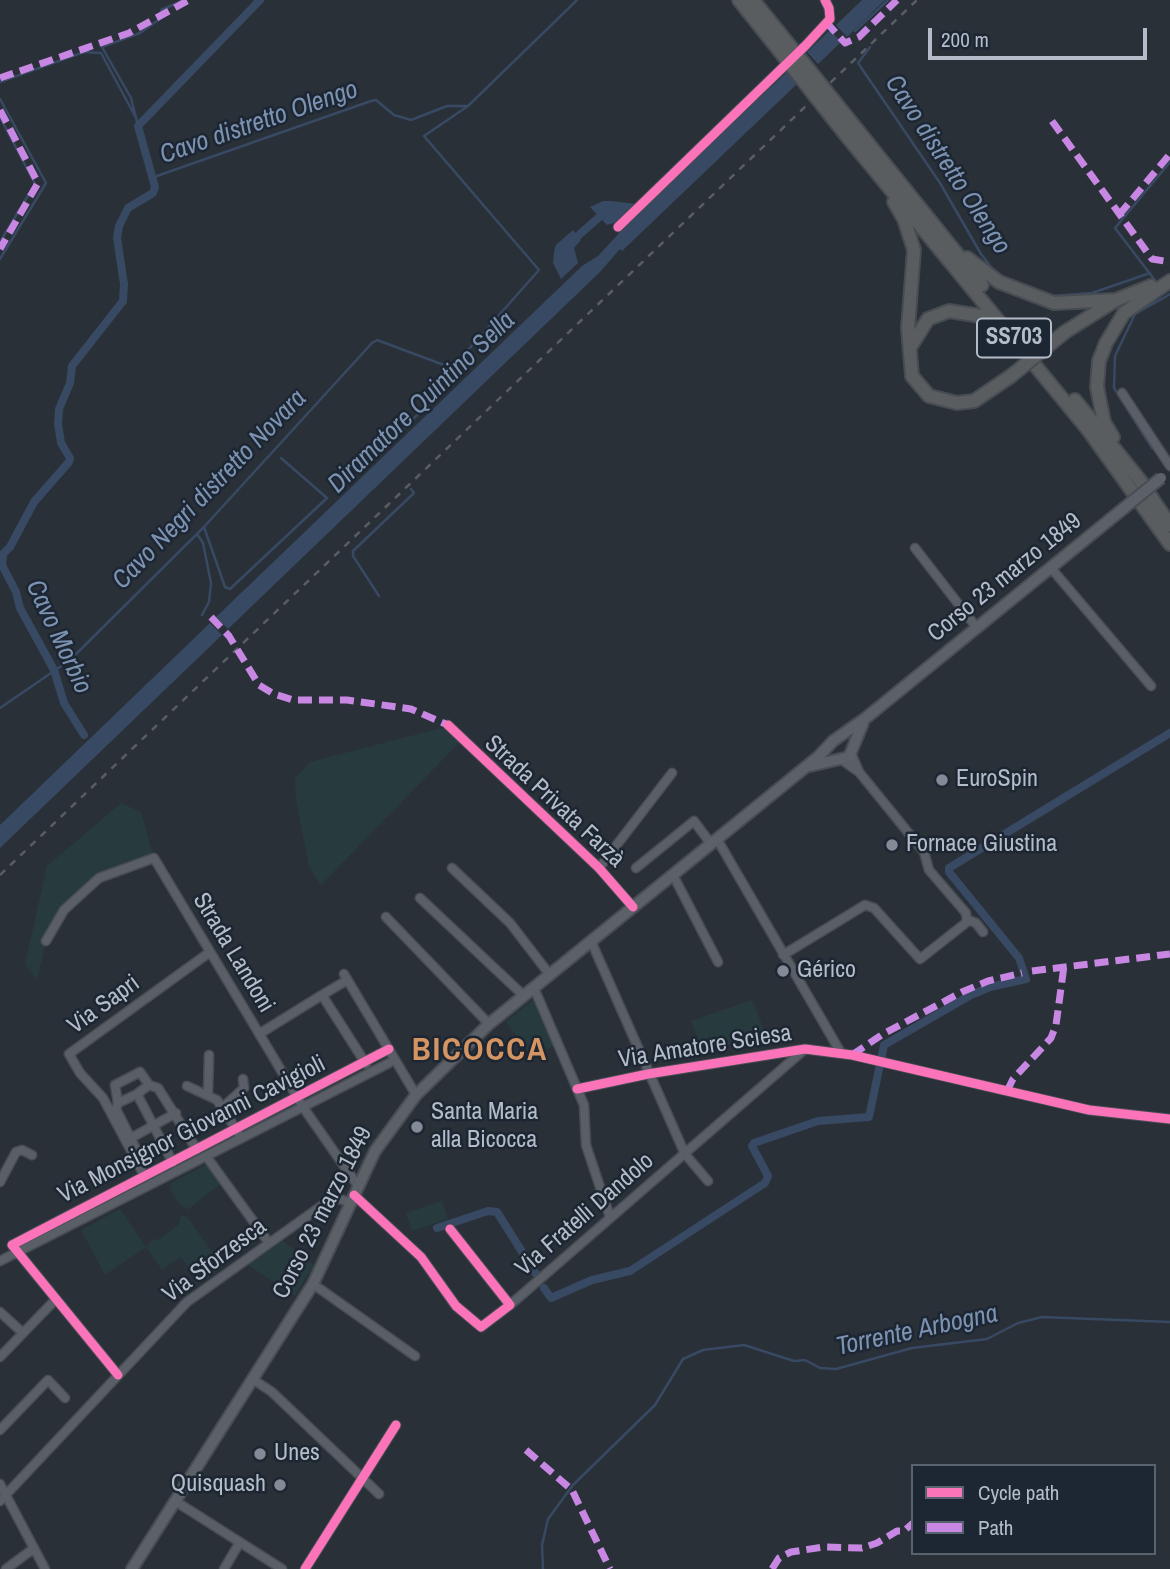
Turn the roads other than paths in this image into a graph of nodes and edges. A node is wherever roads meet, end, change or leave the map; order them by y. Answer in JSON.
{"nodes":[{"id":1,"x":740,"y":0,"type":"edge"},
{"id":2,"x":753,"y":0,"type":"edge"},
{"id":3,"x":825,"y":0,"type":"edge"},
{"id":4,"x":782,"y":45,"type":"junction"},
{"id":5,"x":854,"y":135,"type":"junction"},
{"id":6,"x":928,"y":218,"type":"junction"},
{"id":7,"x":618,"y":227,"type":"dead end"},
{"id":8,"x":1162,"y":284,"type":"edge"},
{"id":9,"x":1116,"y":300,"type":"junction"},
{"id":10,"x":1028,"y":354,"type":"junction"},
{"id":11,"x":908,"y":360,"type":"junction"},
{"id":12,"x":1122,"y":393,"type":"dead end"},
{"id":13,"x":1167,"y":472,"type":"edge"},
{"id":14,"x":1139,"y":479,"type":"junction"},
{"id":15,"x":1170,"y":525,"type":"edge"},
{"id":16,"x":1170,"y":544,"type":"edge"},
{"id":17,"x":915,"y":548,"type":"dead end"},
{"id":18,"x":1051,"y":568,"type":"junction"},
{"id":19,"x":976,"y":628,"type":"junction"},
{"id":20,"x":1151,"y":686,"type":"dead end"},
{"id":21,"x":867,"y":717,"type":"junction"},
{"id":22,"x":448,"y":726,"type":"dead end"},
{"id":23,"x":839,"y":738,"type":"junction"},
{"id":24,"x":830,"y":746,"type":"junction"},
{"id":25,"x":846,"y":756,"type":"junction"},
{"id":26,"x":804,"y":768,"type":"junction"},
{"id":27,"x":672,"y":773,"type":"dead end"},
{"id":28,"x":714,"y":841,"type":"junction"},
{"id":29,"x":452,"y":868,"type":"dead end"},
{"id":30,"x":599,"y":868,"type":"junction"},
{"id":31,"x":636,"y":868,"type":"dead end"},
{"id":32,"x":673,"y":875,"type":"junction"},
{"id":33,"x":420,"y":898,"type":"dead end"},
{"id":34,"x":633,"y":907,"type":"junction"},
{"id":35,"x":386,"y":917,"type":"dead end"},
{"id":36,"x":968,"y":920,"type":"junction"},
{"id":37,"x":983,"y":932,"type":"dead end"},
{"id":38,"x":46,"y":941,"type":"dead end"},
{"id":39,"x":591,"y":941,"type":"junction"},
{"id":40,"x":210,"y":953,"type":"junction"},
{"id":41,"x":783,"y":956,"type":"junction"},
{"id":42,"x":718,"y":962,"type":"dead end"},
{"id":43,"x":550,"y":975,"type":"junction"},
{"id":44,"x":534,"y":988,"type":"junction"},
{"id":45,"x":322,"y":995,"type":"junction"},
{"id":46,"x":524,"y":996,"type":"junction"},
{"id":47,"x":489,"y":1024,"type":"junction"},
{"id":48,"x":259,"y":1034,"type":"junction"},
{"id":49,"x":389,"y":1049,"type":"junction"},
{"id":50,"x":806,"y":1049,"type":"junction"},
{"id":51,"x":841,"y":1053,"type":"junction"},
{"id":52,"x":209,"y":1055,"type":"dead end"},
{"id":53,"x":365,"y":1062,"type":"junction"},
{"id":54,"x":389,"y":1063,"type":"dead end"},
{"id":55,"x":371,"y":1073,"type":"junction"},
{"id":56,"x":649,"y":1074,"type":"junction"},
{"id":57,"x":243,"y":1079,"type":"dead end"},
{"id":58,"x":149,"y":1085,"type":"junction"},
{"id":59,"x":187,"y":1086,"type":"dead end"},
{"id":60,"x":577,"y":1089,"type":"junction"},
{"id":61,"x":137,"y":1094,"type":"junction"},
{"id":62,"x":208,"y":1094,"type":"junction"},
{"id":63,"x":416,"y":1094,"type":"junction"},
{"id":64,"x":298,"y":1099,"type":"junction"},
{"id":65,"x":118,"y":1103,"type":"junction"},
{"id":66,"x":223,"y":1107,"type":"junction"},
{"id":67,"x":303,"y":1107,"type":"junction"},
{"id":68,"x":176,"y":1113,"type":"junction"},
{"id":69,"x":1170,"y":1119,"type":"edge"},
{"id":70,"x":154,"y":1125,"type":"junction"},
{"id":71,"x":239,"y":1134,"type":"junction"},
{"id":72,"x":131,"y":1138,"type":"junction"},
{"id":73,"x":197,"y":1150,"type":"junction"},
{"id":74,"x":685,"y":1154,"type":"junction"},
{"id":75,"x":32,"y":1155,"type":"dead end"},
{"id":76,"x":206,"y":1156,"type":"junction"},
{"id":77,"x":173,"y":1163,"type":"junction"},
{"id":78,"x":147,"y":1176,"type":"junction"},
{"id":79,"x":708,"y":1181,"type":"dead end"},
{"id":80,"x":0,"y":1182,"type":"edge"},
{"id":81,"x":354,"y":1195,"type":"junction"},
{"id":82,"x":610,"y":1217,"type":"junction"},
{"id":83,"x":450,"y":1228,"type":"dead end"},
{"id":84,"x":269,"y":1243,"type":"junction"},
{"id":85,"x":19,"y":1254,"type":"junction"},
{"id":86,"x":0,"y":1261,"type":"edge"},
{"id":87,"x":313,"y":1284,"type":"junction"},
{"id":88,"x":56,"y":1300,"type":"junction"},
{"id":89,"x":510,"y":1305,"type":"junction"},
{"id":90,"x":0,"y":1312,"type":"edge"},
{"id":91,"x":481,"y":1327,"type":"joint"},
{"id":92,"x":23,"y":1333,"type":"junction"},
{"id":93,"x":415,"y":1356,"type":"dead end"},
{"id":94,"x":0,"y":1357,"type":"edge"},
{"id":95,"x":118,"y":1375,"type":"junction"},
{"id":96,"x":254,"y":1380,"type":"junction"},
{"id":97,"x":65,"y":1398,"type":"dead end"},
{"id":98,"x":396,"y":1425,"type":"dead end"},
{"id":99,"x":0,"y":1430,"type":"edge"},
{"id":100,"x":362,"y":1477,"type":"junction"},
{"id":101,"x":0,"y":1485,"type":"edge"},
{"id":102,"x":379,"y":1494,"type":"dead end"},
{"id":103,"x":3,"y":1498,"type":"edge"},
{"id":104,"x":176,"y":1501,"type":"junction"},
{"id":105,"x":240,"y":1542,"type":"junction"},
{"id":106,"x":33,"y":1549,"type":"junction"},
{"id":107,"x":6,"y":1569,"type":"edge"},
{"id":108,"x":45,"y":1569,"type":"edge"},
{"id":109,"x":132,"y":1569,"type":"edge"},
{"id":110,"x":224,"y":1569,"type":"edge"},
{"id":111,"x":282,"y":1569,"type":"edge"},
{"id":112,"x":305,"y":1569,"type":"edge"}],
"edges":[{"from":1,"to":4,"type":"highway","number":"SS703"},
{"from":2,"to":4,"type":"highway","number":"SS703"},
{"from":3,"to":7,"type":"street"},
{"from":4,"to":5,"type":"highway","number":"SS703","bridge":true},
{"from":5,"to":6,"type":"highway","number":"SS703"},
{"from":5,"to":10,"type":"highway","number":"SS703"},
{"from":5,"to":11,"type":"highway","number":"SS703"},
{"from":6,"to":9,"type":"highway","number":"SS703"},
{"from":6,"to":14,"type":"highway","number":"SS703"},
{"from":8,"to":9,"type":"highway","number":"SS703"},
{"from":8,"to":14,"type":"highway","number":"SS703"},
{"from":9,"to":11,"type":"highway","number":"SS703","bridge":true},
{"from":10,"to":11,"type":"highway","number":"SS703"},
{"from":10,"to":16,"type":"highway","number":"SS703"},
{"from":12,"to":13,"type":"street"},
{"from":13,"to":18,"type":"main road","name":"Corso 23 marzo 1849","bridge":true},
{"from":14,"to":15,"type":"highway","number":"SS703"},
{"from":17,"to":19,"type":"street"},
{"from":18,"to":19,"type":"main road","name":"Corso 23 marzo 1849"},
{"from":18,"to":20,"type":"street"},
{"from":19,"to":21,"type":"main road","name":"Corso 23 marzo 1849"},
{"from":21,"to":23,"type":"main road","name":"Corso 23 marzo 1849"},
{"from":21,"to":25,"type":"main road","name":"Corso 23 marzo 1849"},
{"from":22,"to":30,"type":"street","name":"Strada Privata Farzà"},
{"from":23,"to":24,"type":"main road","name":"Corso 23 marzo 1849"},
{"from":23,"to":25,"type":"main road"},
{"from":24,"to":25,"type":"main road"},
{"from":24,"to":26,"type":"main road","name":"Corso 23 marzo 1849"},
{"from":25,"to":26,"type":"main road","name":"Corso 23 marzo 1849"},
{"from":25,"to":36,"type":"street"},
{"from":26,"to":28,"type":"main road","name":"Corso 23 marzo 1849"},
{"from":27,"to":30,"type":"street"},
{"from":28,"to":31,"type":"street"},
{"from":28,"to":32,"type":"main road","name":"Corso 23 marzo 1849"},
{"from":28,"to":41,"type":"street"},
{"from":29,"to":43,"type":"street"},
{"from":30,"to":34,"type":"street","name":"Strada Privata Farzà"},
{"from":32,"to":34,"type":"main road","name":"Corso 23 marzo 1849"},
{"from":32,"to":42,"type":"street"},
{"from":33,"to":46,"type":"street"},
{"from":34,"to":39,"type":"main road","name":"Corso 23 marzo 1849"},
{"from":35,"to":47,"type":"street"},
{"from":36,"to":37,"type":"street"},
{"from":36,"to":41,"type":"street"},
{"from":38,"to":40,"type":"street","name":"Strada Landoni"},
{"from":39,"to":43,"type":"main road","name":"Corso 23 marzo 1849"},
{"from":39,"to":56,"type":"street"},
{"from":40,"to":48,"type":"street","name":"Strada Landoni"},
{"from":40,"to":78,"type":"street","name":"Via Sapri"},
{"from":41,"to":51,"type":"street"},
{"from":43,"to":44,"type":"main road","name":"Corso 23 marzo 1849"},
{"from":44,"to":46,"type":"main road","name":"Corso 23 marzo 1849"},
{"from":44,"to":60,"type":"street"},
{"from":45,"to":48,"type":"street"},
{"from":45,"to":49,"type":"street"},
{"from":45,"to":53,"type":"street"},
{"from":46,"to":47,"type":"main road","name":"Corso 23 marzo 1849"},
{"from":47,"to":63,"type":"main road","name":"Corso 23 marzo 1849"},
{"from":48,"to":64,"type":"street","name":"Strada Landoni"},
{"from":49,"to":53,"type":"street","name":"Via Monsignor Giovanni Cavigioli"},
{"from":49,"to":63,"type":"street"},
{"from":50,"to":51,"type":"street","name":"Via Amatore Sciesa"},
{"from":50,"to":56,"type":"street","name":"Via Amatore Sciesa"},
{"from":50,"to":74,"type":"street","name":"Via Fratelli Dandolo"},
{"from":51,"to":69,"type":"street","name":"Via Amatore Sciesa"},
{"from":52,"to":62,"type":"street"},
{"from":53,"to":55,"type":"street"},
{"from":53,"to":64,"type":"street","name":"Via Monsignor Giovanni Cavigioli"},
{"from":54,"to":55,"type":"street","name":"Via Monsignor Giovanni Cavigioli"},
{"from":55,"to":67,"type":"street","name":"Via Monsignor Giovanni Cavigioli"},
{"from":56,"to":60,"type":"street","name":"Via Amatore Sciesa"},
{"from":56,"to":74,"type":"street"},
{"from":57,"to":66,"type":"street"},
{"from":58,"to":61,"type":"street"},
{"from":58,"to":65,"type":"street"},
{"from":58,"to":68,"type":"street"},
{"from":59,"to":62,"type":"street"},
{"from":60,"to":82,"type":"street"},
{"from":61,"to":65,"type":"street"},
{"from":61,"to":70,"type":"street"},
{"from":62,"to":66,"type":"street"},
{"from":63,"to":81,"type":"main road","name":"Corso 23 marzo 1849"},
{"from":64,"to":67,"type":"street","name":"Strada Landoni"},
{"from":64,"to":71,"type":"street","name":"Via Monsignor Giovanni Cavigioli"},
{"from":65,"to":72,"type":"street"},
{"from":66,"to":71,"type":"street"},
{"from":67,"to":71,"type":"street","name":"Via Monsignor Giovanni Cavigioli"},
{"from":67,"to":81,"type":"street","name":"Strada Landoni"},
{"from":68,"to":70,"type":"street"},
{"from":68,"to":73,"type":"street"},
{"from":70,"to":72,"type":"street"},
{"from":70,"to":77,"type":"street"},
{"from":71,"to":73,"type":"street","name":"Via Monsignor Giovanni Cavigioli"},
{"from":71,"to":76,"type":"street","name":"Via Monsignor Giovanni Cavigioli"},
{"from":72,"to":78,"type":"street"},
{"from":73,"to":77,"type":"street","name":"Via Monsignor Giovanni Cavigioli"},
{"from":74,"to":79,"type":"street"},
{"from":74,"to":82,"type":"street","name":"Via Fratelli Dandolo"},
{"from":75,"to":80,"type":"street","name":"Via Monsignor Giovanni Cavigioli"},
{"from":76,"to":84,"type":"street"},
{"from":76,"to":85,"type":"street","name":"Via Monsignor Giovanni Cavigioli"},
{"from":77,"to":78,"type":"street","name":"Via Monsignor Giovanni Cavigioli"},
{"from":78,"to":85,"type":"street","name":"Via Monsignor Giovanni Cavigioli"},
{"from":81,"to":84,"type":"street","name":"Via Sforzesca"},
{"from":81,"to":87,"type":"main road","name":"Corso 23 marzo 1849"},
{"from":81,"to":91,"type":"street","name":"Strada Landoni"},
{"from":82,"to":89,"type":"street","name":"Via Fratelli Dandolo"},
{"from":83,"to":89,"type":"street"},
{"from":84,"to":95,"type":"street","name":"Via Sforzesca"},
{"from":85,"to":86,"type":"street","name":"Via Monsignor Giovanni Cavigioli"},
{"from":85,"to":88,"type":"street"},
{"from":87,"to":93,"type":"street"},
{"from":87,"to":96,"type":"main road","name":"Corso 23 marzo 1849"},
{"from":88,"to":92,"type":"street"},
{"from":88,"to":95,"type":"street"},
{"from":89,"to":91,"type":"street","name":"Via Fratelli Dandolo"},
{"from":90,"to":92,"type":"street"},
{"from":92,"to":94,"type":"street"},
{"from":95,"to":103,"type":"street","name":"Via Sforzesca"},
{"from":96,"to":100,"type":"street"},
{"from":96,"to":104,"type":"main road","name":"Corso 23 marzo 1849"},
{"from":97,"to":99,"type":"street"},
{"from":98,"to":100,"type":"street"},
{"from":100,"to":102,"type":"street"},
{"from":100,"to":112,"type":"street"},
{"from":101,"to":103,"type":"street"},
{"from":103,"to":106,"type":"street"},
{"from":104,"to":105,"type":"street"},
{"from":104,"to":109,"type":"main road","name":"Corso 23 marzo 1849"},
{"from":105,"to":110,"type":"street"},
{"from":105,"to":111,"type":"street"},
{"from":106,"to":107,"type":"street"},
{"from":106,"to":108,"type":"street"}]}
